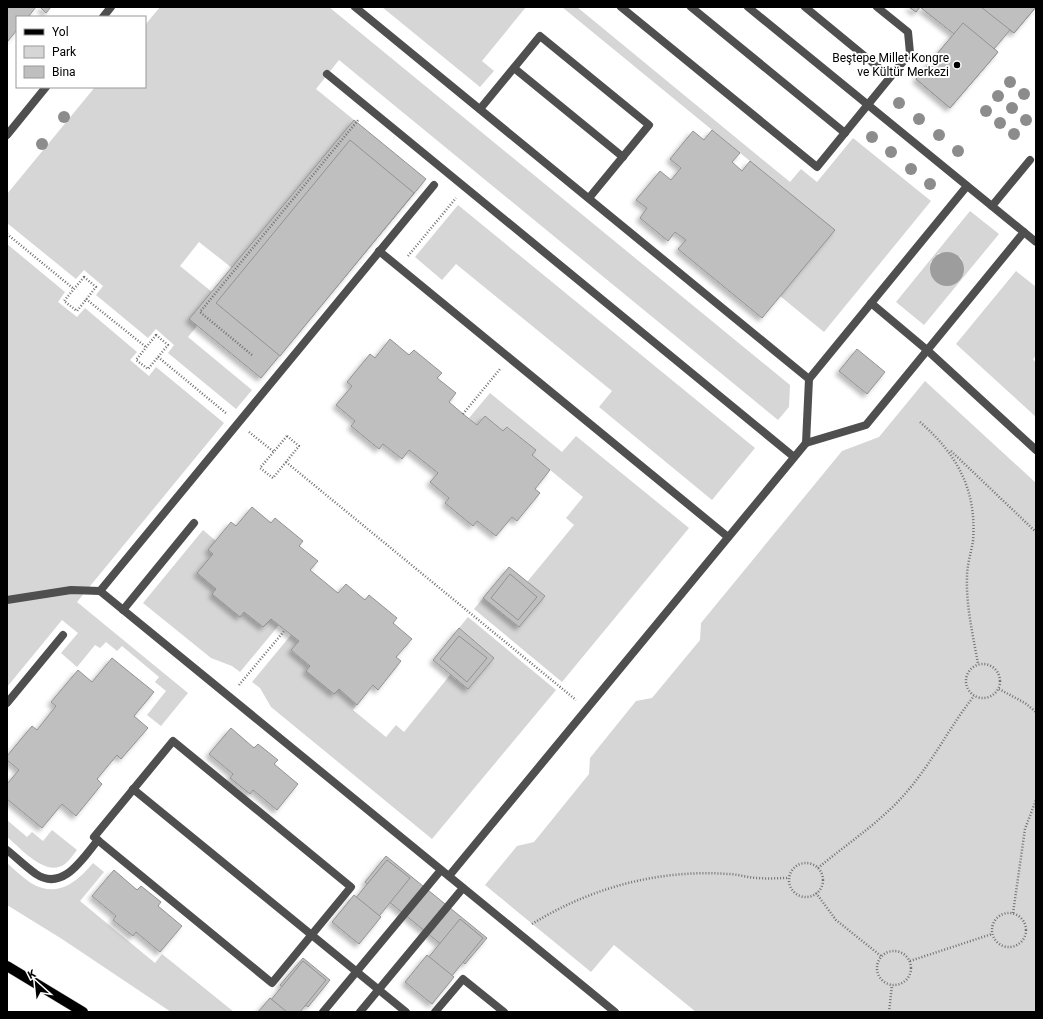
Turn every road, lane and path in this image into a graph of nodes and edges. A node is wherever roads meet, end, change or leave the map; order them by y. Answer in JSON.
{"nodes":[{"id":1,"x":111,"y":7,"type":"edge"},
{"id":2,"x":355,"y":7,"type":"edge"},
{"id":3,"x":621,"y":7,"type":"edge"},
{"id":4,"x":692,"y":7,"type":"edge"},
{"id":5,"x":748,"y":7,"type":"edge"},
{"id":6,"x":805,"y":7,"type":"edge"},
{"id":7,"x":877,"y":7,"type":"edge"},
{"id":8,"x":104,"y":16,"type":"edge"},
{"id":9,"x":514,"y":68,"type":"junction"},
{"id":10,"x":328,"y":74,"type":"dead end"},
{"id":11,"x":890,"y":77,"type":"junction"},
{"id":12,"x":45,"y":88,"type":"edge"},
{"id":13,"x":868,"y":105,"type":"junction"},
{"id":14,"x":368,"y":108,"type":"junction"},
{"id":15,"x":480,"y":109,"type":"junction"},
{"id":16,"x":845,"y":133,"type":"junction"},
{"id":17,"x":7,"y":135,"type":"edge"},
{"id":18,"x":623,"y":157,"type":"junction"},
{"id":19,"x":1030,"y":160,"type":"dead end"},
{"id":20,"x":434,"y":185,"type":"dead end"},
{"id":21,"x":967,"y":186,"type":"junction"},
{"id":22,"x":589,"y":198,"type":"junction"},
{"id":23,"x":454,"y":201,"type":"dead end"},
{"id":24,"x":992,"y":206,"type":"junction"},
{"id":25,"x":1024,"y":232,"type":"junction"},
{"id":26,"x":7,"y":234,"type":"edge"},
{"id":27,"x":1036,"y":242,"type":"edge"},
{"id":28,"x":379,"y":251,"type":"junction"},
{"id":29,"x":411,"y":254,"type":"dead end"},
{"id":30,"x":74,"y":289,"type":"junction"},
{"id":31,"x":86,"y":299,"type":"junction"},
{"id":32,"x":871,"y":304,"type":"junction"},
{"id":33,"x":146,"y":347,"type":"junction"},
{"id":34,"x":928,"y":350,"type":"junction"},
{"id":35,"x":252,"y":355,"type":"dead end"},
{"id":36,"x":158,"y":357,"type":"junction"},
{"id":37,"x":509,"y":358,"type":"junction"},
{"id":38,"x":809,"y":379,"type":"junction"},
{"id":39,"x":463,"y":414,"type":"dead end"},
{"id":40,"x":920,"y":422,"type":"dead end"},
{"id":41,"x":238,"y":423,"type":"junction"},
{"id":42,"x":806,"y":443,"type":"junction"},
{"id":43,"x":944,"y":445,"type":"junction"},
{"id":44,"x":1036,"y":450,"type":"edge"},
{"id":45,"x":274,"y":452,"type":"junction"},
{"id":46,"x":794,"y":457,"type":"junction"},
{"id":47,"x":286,"y":462,"type":"junction"},
{"id":48,"x":194,"y":523,"type":"dead end"},
{"id":49,"x":1036,"y":532,"type":"edge"},
{"id":50,"x":728,"y":537,"type":"junction"},
{"id":51,"x":100,"y":591,"type":"junction"},
{"id":52,"x":7,"y":600,"type":"edge"},
{"id":53,"x":123,"y":610,"type":"junction"},
{"id":54,"x":285,"y":630,"type":"dead end"},
{"id":55,"x":63,"y":635,"type":"dead end"},
{"id":56,"x":978,"y":664,"type":"junction"},
{"id":57,"x":998,"y":689,"type":"junction"},
{"id":58,"x":974,"y":696,"type":"junction"},
{"id":59,"x":230,"y":697,"type":"junction"},
{"id":60,"x":7,"y":703,"type":"edge"},
{"id":61,"x":587,"y":709,"type":"junction"},
{"id":62,"x":1036,"y":712,"type":"edge"},
{"id":63,"x":133,"y":789,"type":"junction"},
{"id":64,"x":1036,"y":800,"type":"edge"},
{"id":65,"x":98,"y":840,"type":"junction"},
{"id":66,"x":7,"y":850,"type":"edge"},
{"id":67,"x":818,"y":868,"type":"junction"},
{"id":68,"x":440,"y":870,"type":"junction"},
{"id":69,"x":449,"y":876,"type":"junction"},
{"id":70,"x":788,"y":878,"type":"junction"},
{"id":71,"x":462,"y":888,"type":"junction"},
{"id":72,"x":816,"y":893,"type":"junction"},
{"id":73,"x":1013,"y":914,"type":"junction"},
{"id":74,"x":518,"y":933,"type":"junction"},
{"id":75,"x":992,"y":934,"type":"junction"},
{"id":76,"x":311,"y":935,"type":"junction"},
{"id":77,"x":881,"y":956,"type":"junction"},
{"id":78,"x":910,"y":962,"type":"junction"},
{"id":79,"x":7,"y":966,"type":"edge"},
{"id":80,"x":356,"y":972,"type":"junction"},
{"id":81,"x":892,"y":985,"type":"junction"},
{"id":82,"x":379,"y":990,"type":"junction"},
{"id":83,"x":83,"y":1012,"type":"edge"},
{"id":84,"x":323,"y":1012,"type":"edge"},
{"id":85,"x":360,"y":1012,"type":"edge"},
{"id":86,"x":406,"y":1012,"type":"edge"},
{"id":87,"x":436,"y":1012,"type":"edge"},
{"id":88,"x":504,"y":1012,"type":"edge"},
{"id":89,"x":614,"y":1012,"type":"edge"},
{"id":90,"x":889,"y":1012,"type":"edge"}],
"edges":[{"from":1,"to":8,"type":"street"},
{"from":2,"to":15,"type":"street"},
{"from":3,"to":16,"type":"street"},
{"from":4,"to":16,"type":"street"},
{"from":5,"to":13,"type":"street"},
{"from":6,"to":11,"type":"street"},
{"from":7,"to":11,"type":"street"},
{"from":9,"to":15,"type":"street"},
{"from":9,"to":18,"type":"street"},
{"from":9,"to":18,"type":"street"},
{"from":10,"to":14,"type":"street"},
{"from":11,"to":13,"type":"street"},
{"from":12,"to":17,"type":"street"},
{"from":13,"to":16,"type":"street"},
{"from":13,"to":21,"type":"street"},
{"from":14,"to":35,"type":"path"},
{"from":14,"to":46,"type":"street"},
{"from":15,"to":22,"type":"street"},
{"from":18,"to":22,"type":"street"},
{"from":19,"to":24,"type":"street"},
{"from":20,"to":28,"type":"street"},
{"from":21,"to":24,"type":"street"},
{"from":21,"to":32,"type":"street"},
{"from":22,"to":38,"type":"street"},
{"from":23,"to":29,"type":"path"},
{"from":24,"to":25,"type":"street"},
{"from":25,"to":27,"type":"street"},
{"from":25,"to":34,"type":"street"},
{"from":26,"to":30,"type":"path"},
{"from":28,"to":37,"type":"street"},
{"from":28,"to":41,"type":"street"},
{"from":30,"to":31,"type":"path"},
{"from":30,"to":31,"type":"path"},
{"from":31,"to":33,"type":"path"},
{"from":32,"to":34,"type":"street"},
{"from":32,"to":38,"type":"street"},
{"from":33,"to":36,"type":"path"},
{"from":33,"to":36,"type":"path"},
{"from":34,"to":42,"type":"street"},
{"from":34,"to":44,"type":"street"},
{"from":36,"to":41,"type":"path"},
{"from":37,"to":39,"type":"path"},
{"from":37,"to":50,"type":"street"},
{"from":38,"to":42,"type":"street"},
{"from":40,"to":43,"type":"path"},
{"from":41,"to":45,"type":"path"},
{"from":41,"to":51,"type":"street"},
{"from":42,"to":46,"type":"street"},
{"from":43,"to":49,"type":"path"},
{"from":43,"to":56,"type":"path"},
{"from":45,"to":47,"type":"path"},
{"from":45,"to":47,"type":"path"},
{"from":46,"to":50,"type":"street"},
{"from":47,"to":61,"type":"path"},
{"from":48,"to":53,"type":"street"},
{"from":50,"to":61,"type":"street"},
{"from":51,"to":52,"type":"street"},
{"from":51,"to":53,"type":"street"},
{"from":53,"to":59,"type":"street"},
{"from":54,"to":59,"type":"path"},
{"from":55,"to":60,"type":"street"},
{"from":56,"to":57,"type":"path"},
{"from":56,"to":58,"type":"path"},
{"from":57,"to":58,"type":"path"},
{"from":57,"to":62,"type":"path"},
{"from":58,"to":67,"type":"path"},
{"from":59,"to":68,"type":"street"},
{"from":61,"to":69,"type":"street"},
{"from":63,"to":65,"type":"street"},
{"from":63,"to":76,"type":"street"},
{"from":63,"to":76,"type":"street"},
{"from":64,"to":73,"type":"path"},
{"from":65,"to":66,"type":"street"},
{"from":65,"to":76,"type":"street"},
{"from":67,"to":70,"type":"path"},
{"from":67,"to":72,"type":"path"},
{"from":68,"to":69,"type":"street"},
{"from":68,"to":80,"type":"street"},
{"from":69,"to":71,"type":"street"},
{"from":70,"to":72,"type":"path"},
{"from":70,"to":74,"type":"path"},
{"from":71,"to":74,"type":"street"},
{"from":71,"to":82,"type":"street"},
{"from":72,"to":77,"type":"path"},
{"from":73,"to":75,"type":"path"},
{"from":73,"to":75,"type":"path"},
{"from":74,"to":89,"type":"street"},
{"from":75,"to":78,"type":"path"},
{"from":76,"to":80,"type":"street"},
{"from":77,"to":78,"type":"path"},
{"from":77,"to":81,"type":"path"},
{"from":78,"to":81,"type":"path"},
{"from":79,"to":83,"type":"main road"},
{"from":80,"to":82,"type":"street"},
{"from":80,"to":84,"type":"street"},
{"from":81,"to":90,"type":"path"},
{"from":82,"to":85,"type":"street"},
{"from":82,"to":86,"type":"street"},
{"from":87,"to":88,"type":"street"}]}
